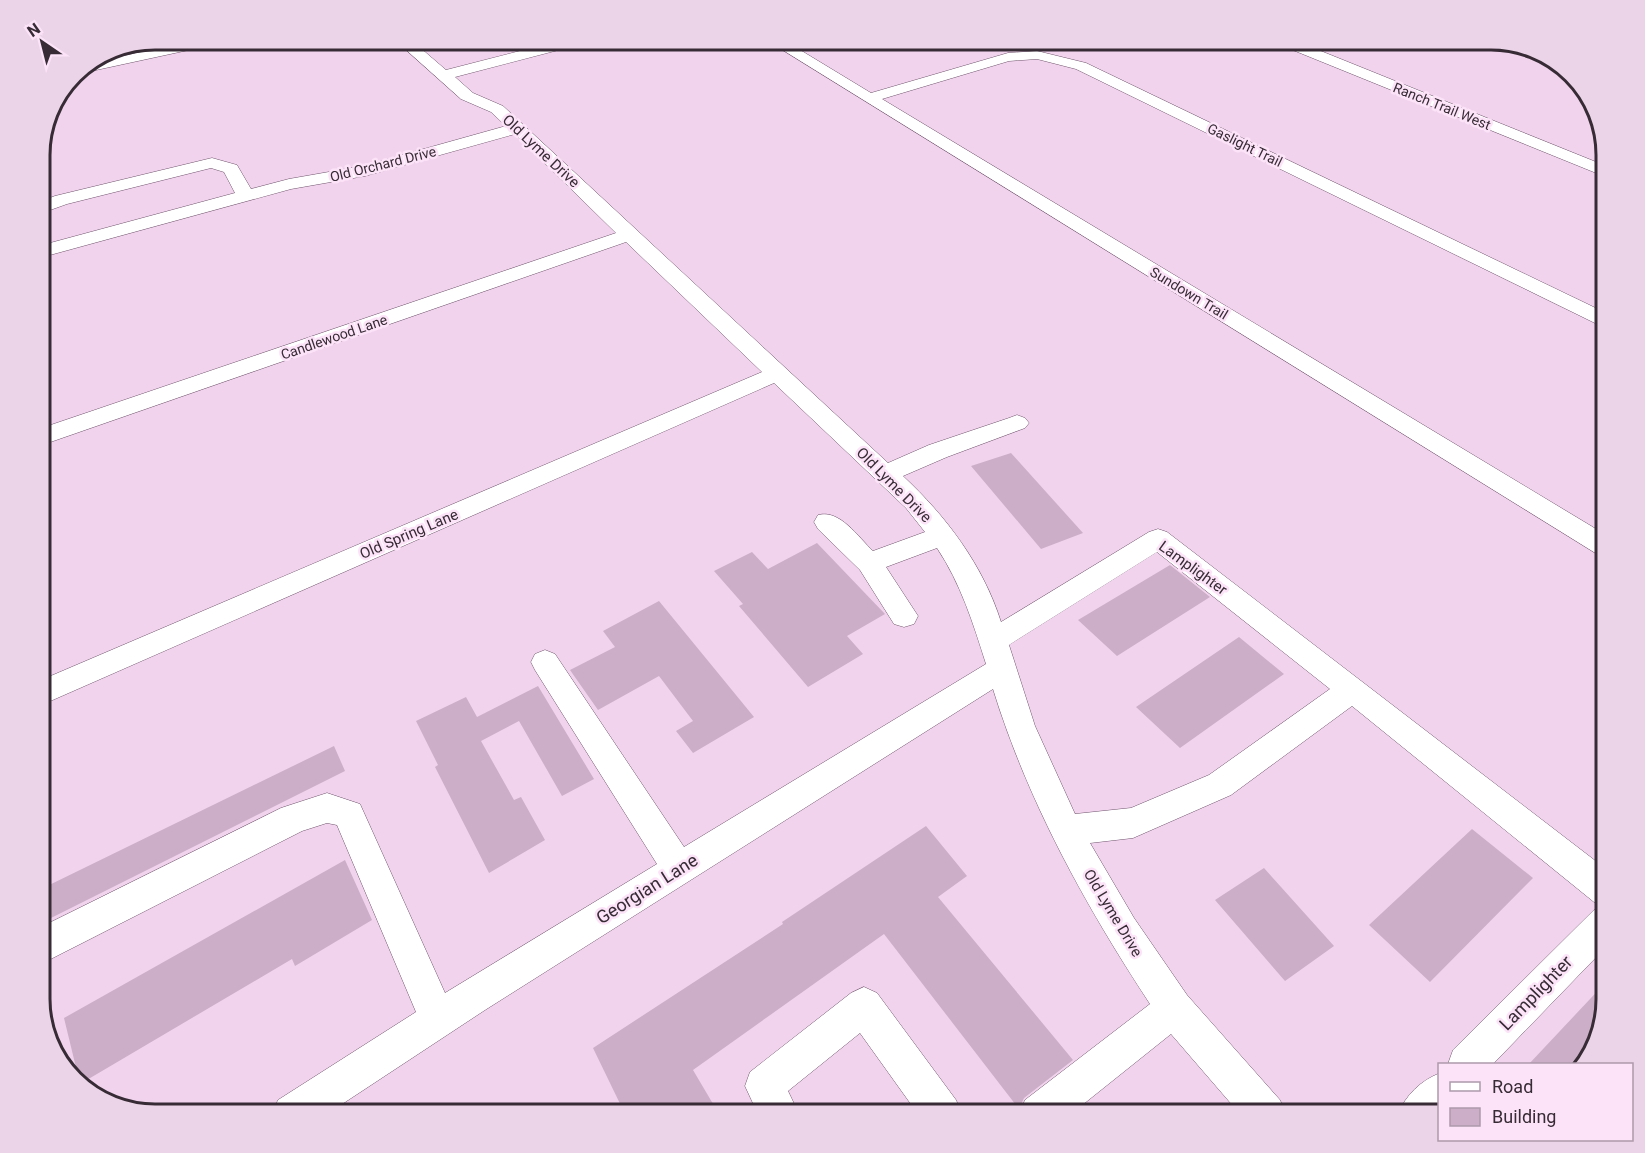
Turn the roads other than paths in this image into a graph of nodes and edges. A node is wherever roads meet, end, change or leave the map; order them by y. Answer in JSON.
{"nodes":[{"id":1,"x":171,"y":50,"type":"edge"},
{"id":2,"x":413,"y":50,"type":"edge"},
{"id":3,"x":542,"y":50,"type":"edge"},
{"id":4,"x":790,"y":50,"type":"edge"},
{"id":5,"x":1305,"y":50,"type":"edge"},
{"id":6,"x":97,"y":66,"type":"edge"},
{"id":7,"x":442,"y":76,"type":"junction"},
{"id":8,"x":870,"y":98,"type":"junction"},
{"id":9,"x":518,"y":128,"type":"junction"},
{"id":10,"x":1596,"y":168,"type":"edge"},
{"id":11,"x":246,"y":196,"type":"junction"},
{"id":12,"x":50,"y":204,"type":"edge"},
{"id":13,"x":629,"y":236,"type":"junction"},
{"id":14,"x":50,"y":249,"type":"edge"},
{"id":15,"x":1596,"y":316,"type":"edge"},
{"id":16,"x":779,"y":373,"type":"junction"},
{"id":17,"x":1017,"y":423,"type":"dead end"},
{"id":18,"x":50,"y":434,"type":"edge"},
{"id":19,"x":885,"y":474,"type":"junction"},
{"id":20,"x":827,"y":522,"type":"dead end"},
{"id":21,"x":943,"y":536,"type":"junction"},
{"id":22,"x":1596,"y":541,"type":"edge"},
{"id":23,"x":868,"y":563,"type":"junction"},
{"id":24,"x":904,"y":616,"type":"dead end"},
{"id":25,"x":998,"y":654,"type":"junction"},
{"id":26,"x":545,"y":662,"type":"dead end"},
{"id":27,"x":50,"y":689,"type":"edge"},
{"id":28,"x":1352,"y":689,"type":"junction"},
{"id":29,"x":1067,"y":830,"type":"junction"},
{"id":30,"x":679,"y":869,"type":"junction"},
{"id":31,"x":1596,"y":882,"type":"edge"},
{"id":32,"x":1596,"y":932,"type":"edge"},
{"id":33,"x":50,"y":941,"type":"edge"},
{"id":34,"x":1174,"y":1008,"type":"junction"},
{"id":35,"x":438,"y":1020,"type":"junction"},
{"id":36,"x":1469,"y":1063,"type":"edge"},
{"id":37,"x":308,"y":1104,"type":"edge"},
{"id":38,"x":774,"y":1104,"type":"edge"},
{"id":39,"x":935,"y":1104,"type":"edge"},
{"id":40,"x":1052,"y":1104,"type":"edge"},
{"id":41,"x":1257,"y":1104,"type":"edge"}],
"edges":[{"from":1,"to":6,"type":"street"},
{"from":2,"to":7,"type":"street","name":"Old Lyme Drive"},
{"from":3,"to":7,"type":"street"},
{"from":4,"to":8,"type":"street","name":"Sundown Trail"},
{"from":5,"to":10,"type":"street","name":"Ranch Trail West"},
{"from":7,"to":9,"type":"street","name":"Old Lyme Drive"},
{"from":8,"to":15,"type":"street","name":"Gaslight Trail"},
{"from":8,"to":22,"type":"street","name":"Sundown Trail"},
{"from":9,"to":11,"type":"street","name":"Old Orchard Drive"},
{"from":9,"to":13,"type":"street","name":"Old Lyme Drive"},
{"from":11,"to":12,"type":"street"},
{"from":11,"to":14,"type":"street","name":"Old Orchard Drive"},
{"from":13,"to":16,"type":"street","name":"Old Lyme Drive"},
{"from":13,"to":18,"type":"street","name":"Candlewood Lane"},
{"from":16,"to":19,"type":"street","name":"Old Lyme Drive"},
{"from":16,"to":27,"type":"street","name":"Old Spring Lane"},
{"from":17,"to":19,"type":"street"},
{"from":19,"to":21,"type":"street","name":"Old Lyme Drive"},
{"from":20,"to":23,"type":"street"},
{"from":21,"to":23,"type":"street"},
{"from":21,"to":25,"type":"street","name":"Old Lyme Drive"},
{"from":23,"to":24,"type":"street"},
{"from":25,"to":28,"type":"street","name":"Lamplighter"},
{"from":25,"to":29,"type":"street","name":"Old Lyme Drive"},
{"from":25,"to":30,"type":"street","name":"Georgian Lane"},
{"from":26,"to":30,"type":"street"},
{"from":28,"to":29,"type":"street"},
{"from":28,"to":31,"type":"street","name":"Lamplighter"},
{"from":29,"to":34,"type":"street","name":"Old Lyme Drive"},
{"from":30,"to":35,"type":"street","name":"Georgian Lane"},
{"from":32,"to":36,"type":"street","name":"Lamplighter"},
{"from":33,"to":35,"type":"street"},
{"from":34,"to":40,"type":"street"},
{"from":34,"to":41,"type":"street","name":"Old Lyme Drive"},
{"from":35,"to":37,"type":"street","name":"Georgian Lane"},
{"from":38,"to":39,"type":"street"}]}
